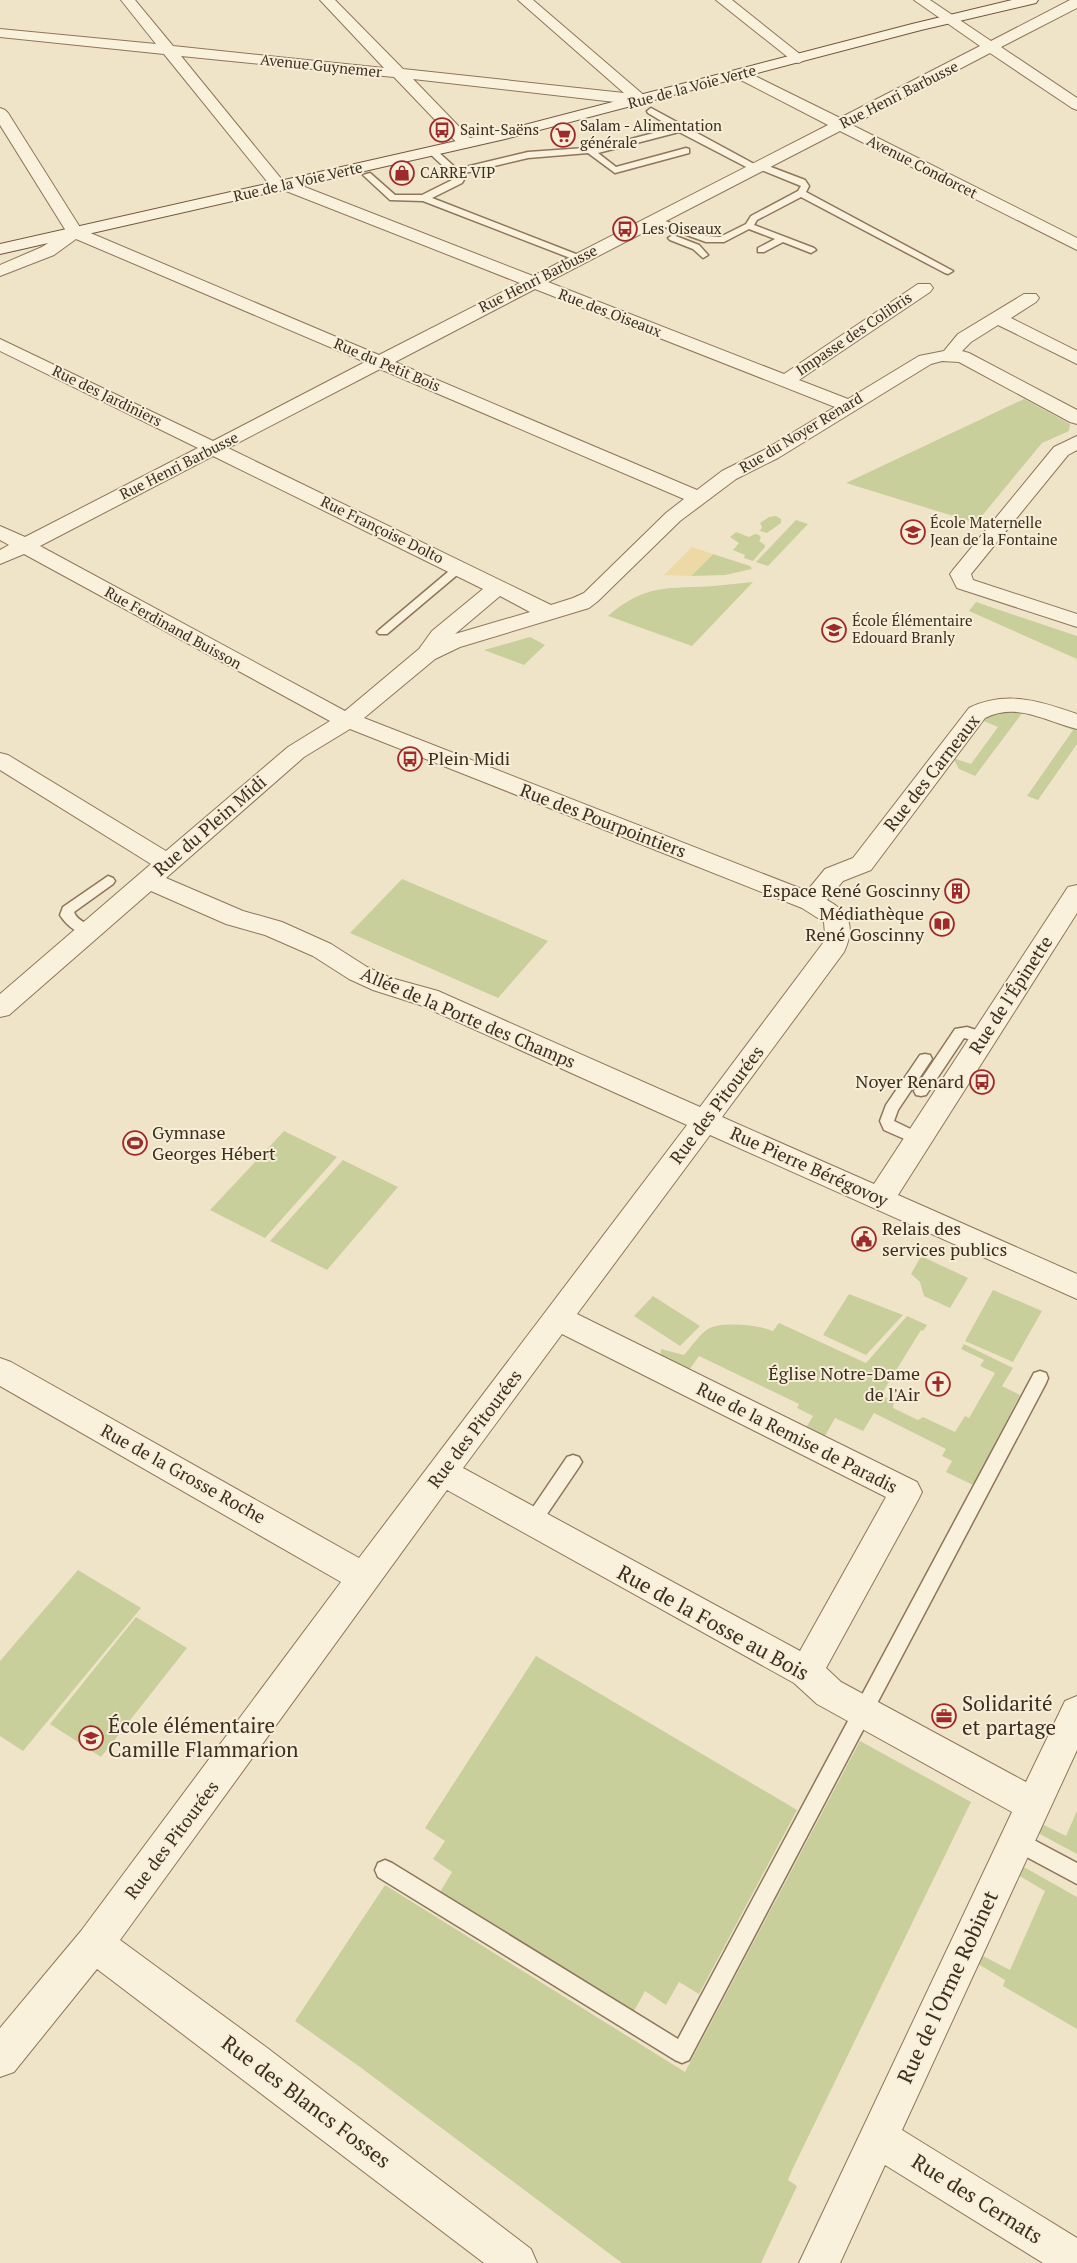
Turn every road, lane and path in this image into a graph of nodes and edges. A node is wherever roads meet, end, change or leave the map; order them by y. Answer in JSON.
{"nodes":[{"id":1,"x":128,"y":0,"type":"edge"},
{"id":2,"x":327,"y":0,"type":"edge"},
{"id":3,"x":525,"y":0,"type":"edge"},
{"id":4,"x":723,"y":0,"type":"edge"},
{"id":5,"x":921,"y":0,"type":"edge"},
{"id":6,"x":1031,"y":0,"type":"edge"},
{"id":7,"x":1077,"y":2,"type":"edge"},
{"id":8,"x":949,"y":18,"type":"junction"},
{"id":9,"x":0,"y":33,"type":"edge"},
{"id":10,"x":992,"y":47,"type":"junction"},
{"id":11,"x":169,"y":51,"type":"junction"},
{"id":12,"x":799,"y":58,"type":"junction"},
{"id":13,"x":397,"y":74,"type":"junction"},
{"id":14,"x":740,"y":74,"type":"junction"},
{"id":15,"x":1077,"y":105,"type":"edge"},
{"id":16,"x":646,"y":106,"type":"junction"},
{"id":17,"x":0,"y":114,"type":"edge"},
{"id":18,"x":840,"y":125,"type":"junction"},
{"id":19,"x":680,"y":129,"type":"junction"},
{"id":20,"x":466,"y":143,"type":"junction"},
{"id":21,"x":432,"y":151,"type":"junction"},
{"id":22,"x":686,"y":151,"type":"dead end"},
{"id":23,"x":591,"y":152,"type":"junction"},
{"id":24,"x":757,"y":167,"type":"junction"},
{"id":25,"x":457,"y":172,"type":"junction"},
{"id":26,"x":367,"y":175,"type":"dead end"},
{"id":27,"x":283,"y":186,"type":"junction"},
{"id":28,"x":801,"y":193,"type":"junction"},
{"id":29,"x":424,"y":198,"type":"junction"},
{"id":30,"x":648,"y":223,"type":"junction"},
{"id":31,"x":749,"y":226,"type":"junction"},
{"id":32,"x":75,"y":232,"type":"junction"},
{"id":33,"x":782,"y":239,"type":"junction"},
{"id":34,"x":1077,"y":245,"type":"edge"},
{"id":35,"x":0,"y":249,"type":"edge"},
{"id":36,"x":762,"y":250,"type":"dead end"},
{"id":37,"x":811,"y":250,"type":"dead end"},
{"id":38,"x":702,"y":255,"type":"dead end"},
{"id":39,"x":578,"y":258,"type":"junction"},
{"id":40,"x":0,"y":271,"type":"edge"},
{"id":41,"x":948,"y":271,"type":"dead end"},
{"id":42,"x":532,"y":282,"type":"junction"},
{"id":43,"x":924,"y":288,"type":"dead end"},
{"id":44,"x":1030,"y":298,"type":"dead end"},
{"id":45,"x":998,"y":318,"type":"junction"},
{"id":46,"x":0,"y":344,"type":"edge"},
{"id":47,"x":951,"y":355,"type":"junction"},
{"id":48,"x":1077,"y":358,"type":"edge"},
{"id":49,"x":380,"y":362,"type":"junction"},
{"id":50,"x":784,"y":381,"type":"junction"},
{"id":51,"x":850,"y":406,"type":"junction"},
{"id":52,"x":1077,"y":418,"type":"edge"},
{"id":53,"x":1077,"y":442,"type":"edge"},
{"id":54,"x":213,"y":448,"type":"junction"},
{"id":55,"x":698,"y":498,"type":"junction"},
{"id":56,"x":0,"y":532,"type":"edge"},
{"id":57,"x":24,"y":545,"type":"junction"},
{"id":58,"x":0,"y":558,"type":"edge"},
{"id":59,"x":459,"y":568,"type":"junction"},
{"id":60,"x":498,"y":587,"type":"junction"},
{"id":61,"x":550,"y":613,"type":"junction"},
{"id":62,"x":1077,"y":622,"type":"edge"},
{"id":63,"x":383,"y":632,"type":"dead end"},
{"id":64,"x":426,"y":654,"type":"junction"},
{"id":65,"x":347,"y":721,"type":"junction"},
{"id":66,"x":1077,"y":722,"type":"edge"},
{"id":67,"x":0,"y":760,"type":"edge"},
{"id":68,"x":167,"y":863,"type":"junction"},
{"id":69,"x":108,"y":880,"type":"dead end"},
{"id":70,"x":148,"y":880,"type":"junction"},
{"id":71,"x":1077,"y":893,"type":"edge"},
{"id":72,"x":820,"y":907,"type":"junction"},
{"id":73,"x":89,"y":931,"type":"junction"},
{"id":74,"x":0,"y":1008,"type":"edge"},
{"id":75,"x":983,"y":1038,"type":"junction"},
{"id":76,"x":926,"y":1059,"type":"dead end"},
{"id":77,"x":921,"y":1091,"type":"dead end"},
{"id":78,"x":706,"y":1120,"type":"junction"},
{"id":79,"x":918,"y":1139,"type":"junction"},
{"id":80,"x":880,"y":1199,"type":"junction"},
{"id":81,"x":1077,"y":1287,"type":"edge"},
{"id":82,"x":559,"y":1319,"type":"junction"},
{"id":83,"x":0,"y":1371,"type":"edge"},
{"id":84,"x":1040,"y":1378,"type":"dead end"},
{"id":85,"x":573,"y":1462,"type":"dead end"},
{"id":86,"x":442,"y":1472,"type":"junction"},
{"id":87,"x":533,"y":1521,"type":"junction"},
{"id":88,"x":364,"y":1578,"type":"junction"},
{"id":89,"x":806,"y":1672,"type":"junction"},
{"id":90,"x":863,"y":1712,"type":"junction"},
{"id":91,"x":1077,"y":1712,"type":"edge"},
{"id":92,"x":1033,"y":1806,"type":"junction"},
{"id":93,"x":1017,"y":1841,"type":"junction"},
{"id":94,"x":385,"y":1870,"type":"dead end"},
{"id":95,"x":1077,"y":1874,"type":"edge"},
{"id":96,"x":94,"y":1944,"type":"junction"},
{"id":97,"x":0,"y":2058,"type":"edge"},
{"id":98,"x":877,"y":2137,"type":"junction"},
{"id":99,"x":511,"y":2261,"type":"edge"},
{"id":100,"x":1077,"y":2261,"type":"edge"},
{"id":101,"x":819,"y":2263,"type":"edge"}],
"edges":[{"from":1,"to":11,"type":"street"},
{"from":2,"to":13,"type":"street"},
{"from":3,"to":16,"type":"street"},
{"from":4,"to":12,"type":"street"},
{"from":5,"to":8,"type":"street"},
{"from":6,"to":8,"type":"street","name":"Rue de la Voie Verte"},
{"from":7,"to":10,"type":"street","name":"Rue Henri Barbusse"},
{"from":8,"to":10,"type":"street"},
{"from":8,"to":12,"type":"street","name":"Rue de la Voie Verte"},
{"from":9,"to":11,"type":"street","name":"Avenue Guynemer"},
{"from":10,"to":15,"type":"street"},
{"from":10,"to":18,"type":"street","name":"Rue Henri Barbusse"},
{"from":11,"to":13,"type":"street","name":"Avenue Guynemer"},
{"from":11,"to":27,"type":"street"},
{"from":12,"to":14,"type":"street","name":"Rue de la Voie Verte"},
{"from":13,"to":16,"type":"street","name":"Avenue Guynemer"},
{"from":13,"to":20,"type":"street"},
{"from":14,"to":16,"type":"street","name":"Rue de la Voie Verte"},
{"from":14,"to":18,"type":"street","name":"Avenue Condorcet"},
{"from":16,"to":19,"type":"lane"},
{"from":16,"to":20,"type":"street","name":"Rue de la Voie Verte"},
{"from":17,"to":32,"type":"street"},
{"from":18,"to":24,"type":"street","name":"Rue Henri Barbusse"},
{"from":18,"to":34,"type":"street","name":"Avenue Condorcet"},
{"from":19,"to":23,"type":"lane"},
{"from":19,"to":24,"type":"lane"},
{"from":20,"to":21,"type":"street","name":"Rue de la Voie Verte"},
{"from":21,"to":25,"type":"lane"},
{"from":21,"to":27,"type":"street","name":"Rue de la Voie Verte"},
{"from":22,"to":23,"type":"lane"},
{"from":23,"to":25,"type":"lane"},
{"from":24,"to":28,"type":"lane"},
{"from":24,"to":30,"type":"street","name":"Rue Henri Barbusse"},
{"from":25,"to":29,"type":"lane"},
{"from":26,"to":29,"type":"lane"},
{"from":27,"to":32,"type":"street","name":"Rue de la Voie Verte"},
{"from":27,"to":42,"type":"street","name":"Rue des Oiseaux"},
{"from":28,"to":31,"type":"lane"},
{"from":28,"to":41,"type":"lane"},
{"from":29,"to":39,"type":"lane"},
{"from":30,"to":31,"type":"lane"},
{"from":30,"to":38,"type":"lane"},
{"from":30,"to":39,"type":"street","name":"Rue Henri Barbusse"},
{"from":31,"to":33,"type":"lane"},
{"from":32,"to":35,"type":"street","name":"Rue de la Voie Verte"},
{"from":32,"to":40,"type":"street"},
{"from":32,"to":49,"type":"street","name":"Rue du Petit Bois"},
{"from":33,"to":36,"type":"lane"},
{"from":33,"to":37,"type":"lane"},
{"from":39,"to":42,"type":"street","name":"Rue Henri Barbusse"},
{"from":42,"to":49,"type":"street","name":"Rue Henri Barbusse"},
{"from":42,"to":50,"type":"street","name":"Rue des Oiseaux"},
{"from":43,"to":50,"type":"street","name":"Impasse des Colibris"},
{"from":44,"to":45,"type":"street"},
{"from":45,"to":47,"type":"street"},
{"from":45,"to":48,"type":"street"},
{"from":46,"to":54,"type":"street","name":"Rue des Jardiniers"},
{"from":47,"to":51,"type":"street","name":"Rue du Noyer Renard"},
{"from":47,"to":52,"type":"street","name":"Rue du Noyer Renard"},
{"from":49,"to":54,"type":"street","name":"Rue Henri Barbusse"},
{"from":49,"to":55,"type":"street","name":"Rue du Petit Bois"},
{"from":50,"to":51,"type":"street","name":"Rue des Oiseaux"},
{"from":51,"to":55,"type":"street","name":"Rue du Noyer Renard"},
{"from":53,"to":62,"type":"street"},
{"from":54,"to":57,"type":"street","name":"Rue Henri Barbusse"},
{"from":54,"to":59,"type":"street","name":"Rue Françoise Dolto"},
{"from":55,"to":61,"type":"street","name":"Rue du Noyer Renard"},
{"from":56,"to":57,"type":"street","name":"Rue Ferdinand Buisson"},
{"from":57,"to":58,"type":"street","name":"Rue Henri Barbusse"},
{"from":57,"to":65,"type":"street","name":"Rue Ferdinand Buisson"},
{"from":59,"to":60,"type":"street","name":"Rue Françoise Dolto"},
{"from":59,"to":63,"type":"lane"},
{"from":60,"to":61,"type":"street","name":"Rue Françoise Dolto"},
{"from":60,"to":64,"type":"street","name":"Rue du Plein Midi"},
{"from":61,"to":64,"type":"street","name":"Rue du Plein Midi"},
{"from":64,"to":65,"type":"street","name":"Rue du Plein Midi"},
{"from":65,"to":68,"type":"street","name":"Rue du Plein Midi"},
{"from":65,"to":72,"type":"street","name":"Rue des Pourpointiers"},
{"from":66,"to":72,"type":"street","name":"Rue des Carneaux"},
{"from":67,"to":68,"type":"street"},
{"from":68,"to":70,"type":"street","name":"Rue du Plein Midi"},
{"from":69,"to":73,"type":"lane"},
{"from":70,"to":73,"type":"street","name":"Rue du Plein Midi"},
{"from":70,"to":78,"type":"street","name":"Allée de la Porte des Champs"},
{"from":71,"to":75,"type":"street","name":"Rue de l'Épinette"},
{"from":72,"to":78,"type":"street","name":"Rue des Pitourées"},
{"from":73,"to":74,"type":"street","name":"Rue du Plein Midi"},
{"from":75,"to":77,"type":"lane"},
{"from":75,"to":79,"type":"street","name":"Rue de l'Épinette"},
{"from":76,"to":79,"type":"lane"},
{"from":78,"to":80,"type":"street","name":"Rue Pierre Bérégovoy"},
{"from":78,"to":82,"type":"street","name":"Rue des Pitourées"},
{"from":79,"to":80,"type":"street","name":"Rue de l'Épinette"},
{"from":80,"to":81,"type":"street","name":"Rue Pierre Bérégovoy"},
{"from":82,"to":86,"type":"street","name":"Rue des Pitourées"},
{"from":82,"to":89,"type":"street","name":"Rue de la Remise de Paradis"},
{"from":83,"to":88,"type":"street","name":"Rue de la Grosse Roche"},
{"from":84,"to":90,"type":"lane"},
{"from":85,"to":87,"type":"lane"},
{"from":86,"to":87,"type":"street","name":"Rue de la Fosse au Bois"},
{"from":86,"to":88,"type":"street","name":"Rue des Pitourées"},
{"from":87,"to":89,"type":"street","name":"Rue de la Fosse au Bois"},
{"from":88,"to":96,"type":"street","name":"Rue des Pitourées"},
{"from":89,"to":90,"type":"street","name":"Rue de la Fosse au Bois"},
{"from":90,"to":92,"type":"street","name":"Rue de la Fosse au Bois"},
{"from":90,"to":94,"type":"lane"},
{"from":91,"to":92,"type":"street","name":"Rue de l'Orme Robinet"},
{"from":92,"to":93,"type":"street","name":"Rue de l'Orme Robinet"},
{"from":93,"to":95,"type":"lane"},
{"from":93,"to":98,"type":"street","name":"Rue de l'Orme Robinet"},
{"from":96,"to":97,"type":"street","name":"Rue des Pitourées"},
{"from":96,"to":99,"type":"street","name":"Rue des Blancs Fosses"},
{"from":98,"to":100,"type":"street","name":"Rue des Cernats"},
{"from":98,"to":101,"type":"street","name":"Rue de l'Orme Robinet"}]}
